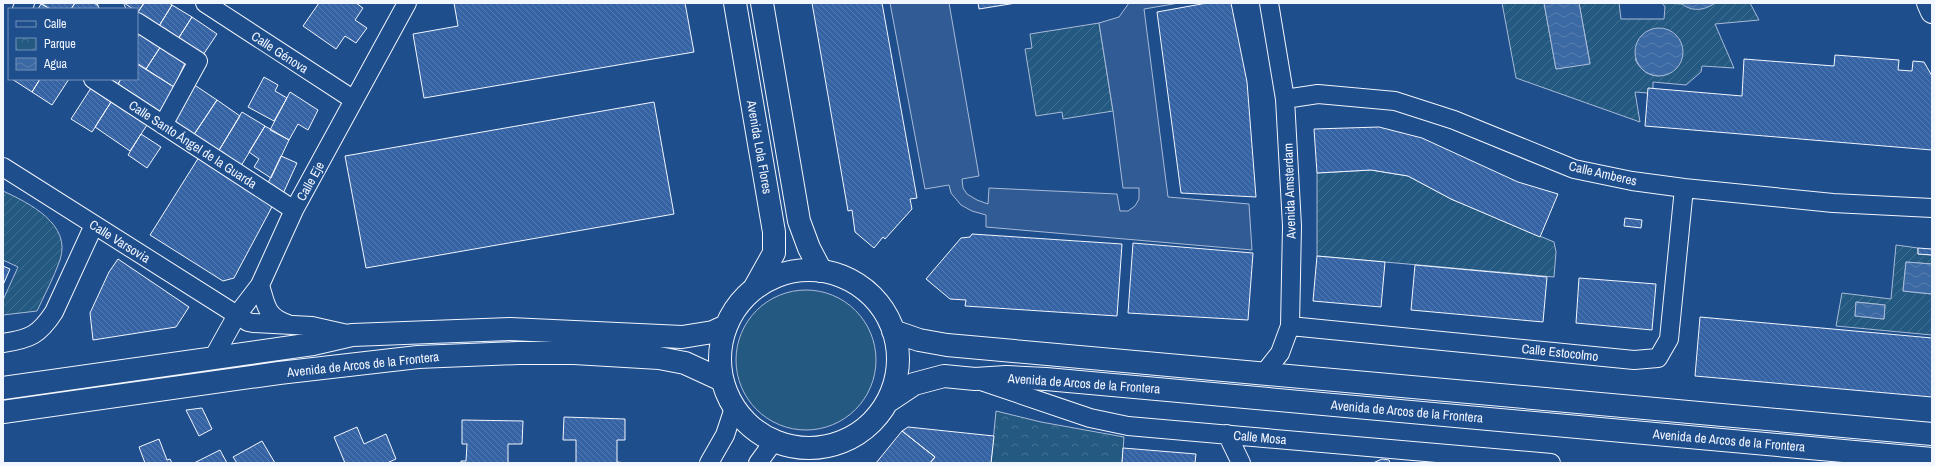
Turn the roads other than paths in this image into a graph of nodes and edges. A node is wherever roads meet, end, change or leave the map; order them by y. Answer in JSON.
{"nodes":[{"id":1,"x":205,"y":3,"type":"edge"},
{"id":2,"x":407,"y":3,"type":"edge"},
{"id":3,"x":735,"y":3,"type":"edge"},
{"id":4,"x":762,"y":3,"type":"edge"},
{"id":5,"x":1269,"y":3,"type":"edge"},
{"id":6,"x":1928,"y":3,"type":"edge"},
{"id":7,"x":1932,"y":12,"type":"edge"},
{"id":8,"x":138,"y":23,"type":"edge"},
{"id":9,"x":95,"y":80,"type":"edge"},
{"id":10,"x":1285,"y":99,"type":"junction"},
{"id":11,"x":354,"y":100,"type":"junction"},
{"id":12,"x":163,"y":125,"type":"junction"},
{"id":13,"x":3,"y":167,"type":"edge"},
{"id":14,"x":1684,"y":188,"type":"junction"},
{"id":15,"x":1932,"y":208,"type":"edge"},
{"id":16,"x":294,"y":210,"type":"junction"},
{"id":17,"x":94,"y":225,"type":"junction"},
{"id":18,"x":821,"y":271,"type":"junction"},
{"id":19,"x":260,"y":284,"type":"junction"},
{"id":20,"x":755,"y":287,"type":"junction"},
{"id":21,"x":237,"y":315,"type":"junction"},
{"id":22,"x":291,"y":325,"type":"junction"},
{"id":23,"x":726,"y":326,"type":"junction"},
{"id":24,"x":1290,"y":326,"type":"junction"},
{"id":25,"x":893,"y":332,"type":"junction"},
{"id":26,"x":352,"y":335,"type":"junction"},
{"id":27,"x":3,"y":343,"type":"edge"},
{"id":28,"x":213,"y":358,"type":"junction"},
{"id":29,"x":1265,"y":372,"type":"junction"},
{"id":30,"x":975,"y":378,"type":"junction"},
{"id":31,"x":722,"y":380,"type":"junction"},
{"id":32,"x":3,"y":388,"type":"edge"},
{"id":33,"x":888,"y":402,"type":"junction"},
{"id":34,"x":734,"y":408,"type":"junction"},
{"id":35,"x":3,"y":412,"type":"edge"},
{"id":36,"x":1227,"y":434,"type":"junction"},
{"id":37,"x":1932,"y":434,"type":"edge"},
{"id":38,"x":774,"y":442,"type":"junction"},
{"id":39,"x":1932,"y":459,"type":"edge"},
{"id":40,"x":1504,"y":460,"type":"edge"},
{"id":41,"x":709,"y":463,"type":"edge"},
{"id":42,"x":758,"y":463,"type":"edge"},
{"id":43,"x":1241,"y":463,"type":"edge"},
{"id":44,"x":1551,"y":463,"type":"edge"}],
"edges":[{"from":1,"to":11,"type":"street","name":"Calle Génova"},
{"from":2,"to":11,"type":"street","name":"Calle Eje"},
{"from":3,"to":20,"type":"main road","name":"Avenida Lola Flores"},
{"from":4,"to":18,"type":"main road","name":"Avenida Lola Flores"},
{"from":5,"to":10,"type":"street","name":"Avenida Amsterdam"},
{"from":6,"to":7,"type":"main road"},
{"from":8,"to":12,"type":"street"},
{"from":9,"to":12,"type":"street","name":"Calle Santo Ángel de la Guarda"},
{"from":10,"to":14,"type":"street","name":"Calle Amberes"},
{"from":10,"to":24,"type":"street","name":"Avenida Amsterdam"},
{"from":11,"to":16,"type":"street","name":"Calle Eje"},
{"from":12,"to":16,"type":"street","name":"Calle Santo Ángel de la Guarda"},
{"from":13,"to":17,"type":"street","name":"Calle Varsovia"},
{"from":14,"to":15,"type":"street","name":"Calle Amberes"},
{"from":14,"to":24,"type":"street","name":"Calle Estocolmo"},
{"from":16,"to":19,"type":"street","name":"Calle Eje"},
{"from":17,"to":21,"type":"street","name":"Calle Varsovia"},
{"from":17,"to":27,"type":"street"},
{"from":18,"to":20,"type":"main road"},
{"from":18,"to":25,"type":"main road"},
{"from":19,"to":21,"type":"street","name":"Calle Eje"},
{"from":19,"to":22,"type":"street","name":"Avenida de Arcos de la Frontera"},
{"from":20,"to":23,"type":"main road"},
{"from":21,"to":22,"type":"street","name":"Avenida de Arcos de la Frontera"},
{"from":21,"to":28,"type":"street","name":"Calle Eje"},
{"from":22,"to":26,"type":"street","name":"Avenida de Arcos de la Frontera"},
{"from":23,"to":26,"type":"main road","name":"Avenida de Arcos de la Frontera"},
{"from":23,"to":31,"type":"main road"},
{"from":24,"to":29,"type":"street","name":"Avenida Amsterdam"},
{"from":25,"to":29,"type":"main road","name":"Avenida de Arcos de la Frontera"},
{"from":25,"to":33,"type":"main road"},
{"from":26,"to":28,"type":"main road","name":"Avenida de Arcos de la Frontera"},
{"from":28,"to":32,"type":"main road","name":"Avenida de Arcos de la Frontera"},
{"from":29,"to":37,"type":"main road","name":"Avenida de Arcos de la Frontera"},
{"from":30,"to":33,"type":"main road","name":"Avenida de Arcos de la Frontera"},
{"from":30,"to":36,"type":"street","name":"Calle Mosa"},
{"from":30,"to":39,"type":"main road","name":"Avenida de Arcos de la Frontera"},
{"from":31,"to":34,"type":"main road"},
{"from":31,"to":35,"type":"main road","name":"Avenida de Arcos de la Frontera"},
{"from":33,"to":38,"type":"main road"},
{"from":34,"to":38,"type":"main road"},
{"from":34,"to":41,"type":"street"},
{"from":36,"to":40,"type":"street","name":"Calle Mosa"},
{"from":36,"to":43,"type":"street"},
{"from":38,"to":42,"type":"street"},
{"from":40,"to":44,"type":"street","name":"Calle Mosa"}]}
